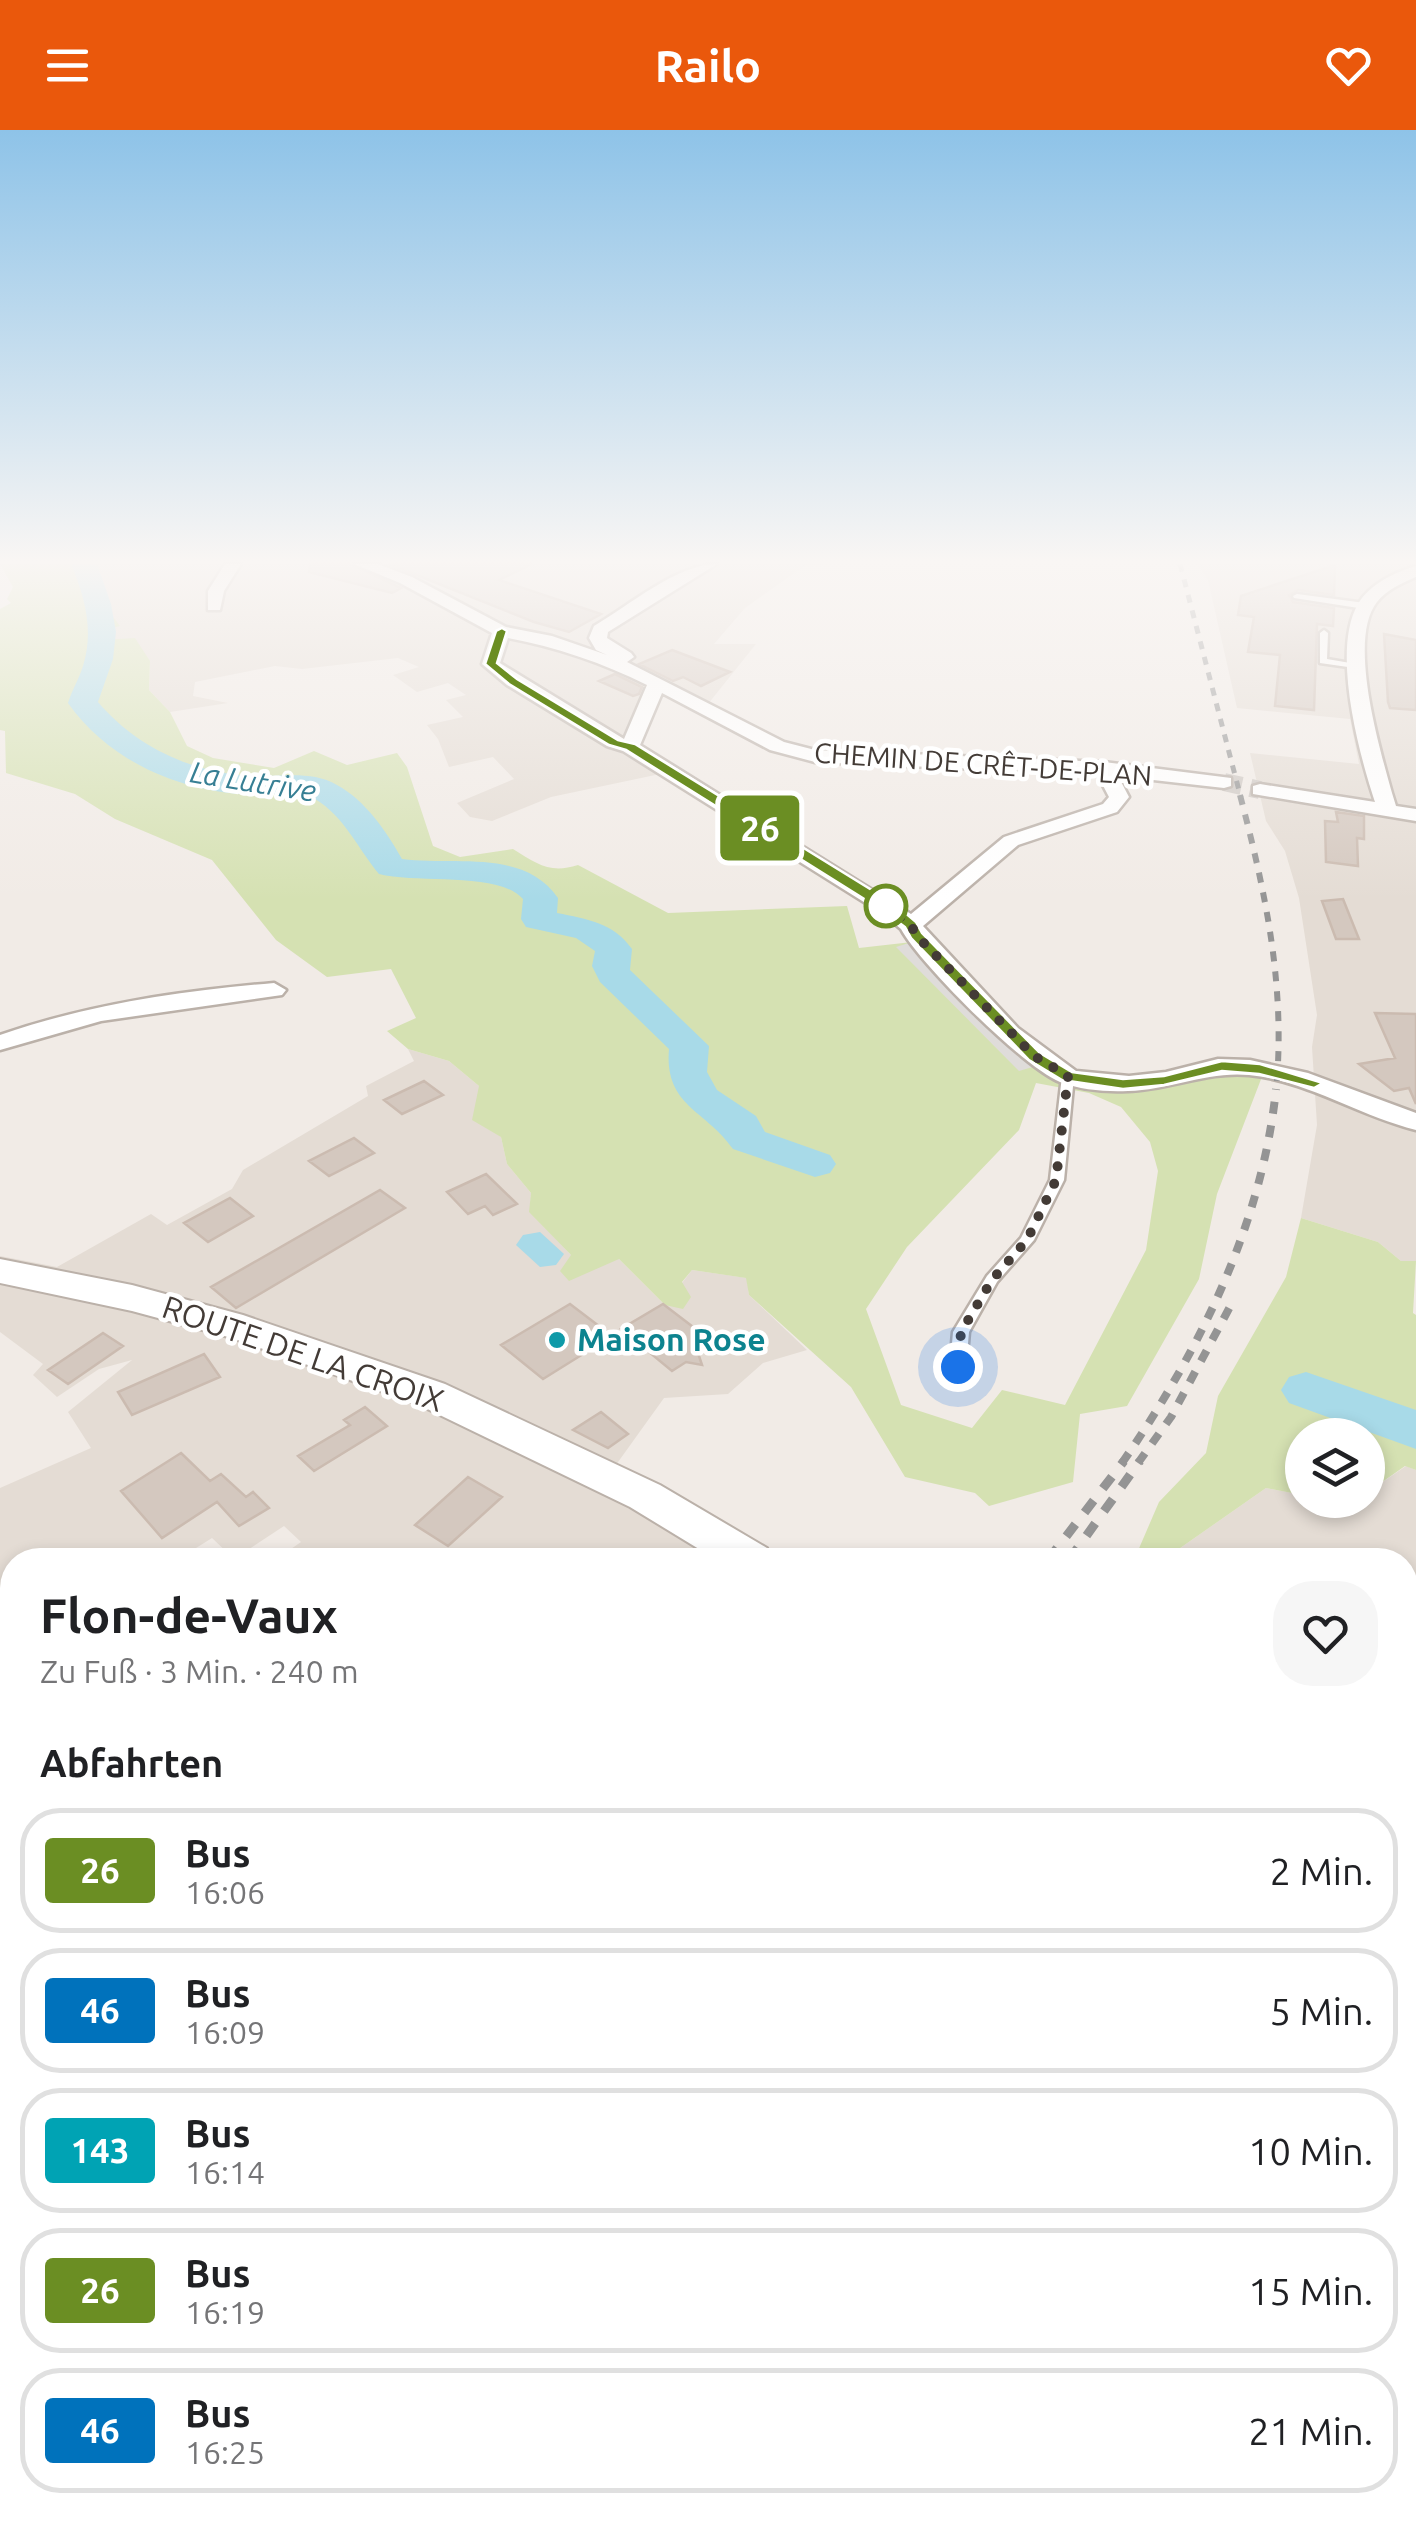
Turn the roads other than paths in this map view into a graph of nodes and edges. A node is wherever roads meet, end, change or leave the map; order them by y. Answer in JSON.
{"nodes":[{"id":1,"x":506,"y":676,"type":"edge"},
{"id":2,"x":639,"y":676,"type":"edge"},
{"id":3,"x":651,"y":676,"type":"edge"},
{"id":4,"x":1360,"y":676,"type":"edge"},
{"id":5,"x":656,"y":683,"type":"junction"},
{"id":6,"x":630,"y":747,"type":"junction"},
{"id":7,"x":1104,"y":768,"type":"junction"},
{"id":8,"x":1224,"y":782,"type":"tunnel mouth"},
{"id":9,"x":1260,"y":790,"type":"tunnel mouth"},
{"id":10,"x":1388,"y":812,"type":"junction"},
{"id":11,"x":1416,"y":814,"type":"edge"},
{"id":12,"x":911,"y":925,"type":"junction"},
{"id":13,"x":274,"y":990,"type":"dead end"},
{"id":14,"x":0,"y":1043,"type":"edge"},
{"id":15,"x":1068,"y":1076,"type":"junction"},
{"id":16,"x":1416,"y":1122,"type":"edge"},
{"id":17,"x":0,"y":1271,"type":"edge"},
{"id":18,"x":958,"y":1367,"type":"dead end"},
{"id":19,"x":732,"y":1548,"type":"edge"}],
"edges":[{"from":1,"to":6,"type":"street"},
{"from":2,"to":5,"type":"street","name":"CHEMIN DE CRÊT-DE-PLAN"},
{"from":3,"to":5,"type":"street"},
{"from":4,"to":10,"type":"street"},
{"from":5,"to":6,"type":"street"},
{"from":5,"to":7,"type":"street","name":"CHEMIN DE CRÊT-DE-PLAN"},
{"from":6,"to":12,"type":"street"},
{"from":7,"to":8,"type":"street","name":"CHEMIN DE CRÊT-DE-PLAN"},
{"from":7,"to":12,"type":"street"},
{"from":9,"to":10,"type":"street"},
{"from":10,"to":11,"type":"street"},
{"from":12,"to":15,"type":"street"},
{"from":13,"to":14,"type":"street"},
{"from":15,"to":16,"type":"street"},
{"from":15,"to":18,"type":"lane"},
{"from":17,"to":19,"type":"street","name":"ROUTE DE LA CROIX"}]}
